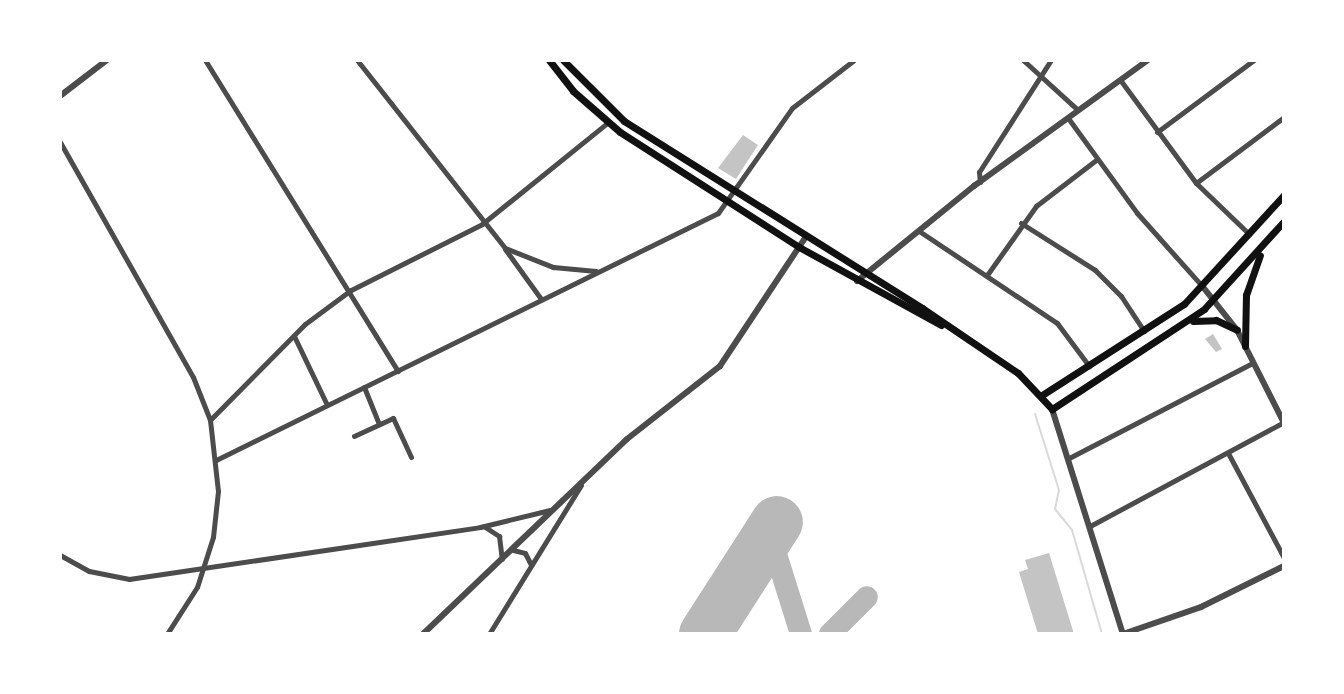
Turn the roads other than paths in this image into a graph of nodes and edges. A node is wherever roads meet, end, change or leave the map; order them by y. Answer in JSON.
{"nodes":[{"id":1,"x":107,"y":60,"type":"edge"},
{"id":2,"x":205,"y":60,"type":"edge"},
{"id":3,"x":357,"y":60,"type":"edge"},
{"id":4,"x":549,"y":60,"type":"edge"},
{"id":5,"x":563,"y":60,"type":"edge"},
{"id":6,"x":854,"y":60,"type":"edge"},
{"id":7,"x":1023,"y":60,"type":"edge"},
{"id":8,"x":1051,"y":60,"type":"edge"},
{"id":9,"x":1148,"y":60,"type":"edge"},
{"id":10,"x":1254,"y":60,"type":"edge"},
{"id":11,"x":1041,"y":75,"type":"junction"},
{"id":12,"x":1121,"y":81,"type":"junction"},
{"id":13,"x":60,"y":96,"type":"edge"},
{"id":14,"x":1078,"y":110,"type":"junction"},
{"id":15,"x":1284,"y":117,"type":"edge"},
{"id":16,"x":1068,"y":118,"type":"junction"},
{"id":17,"x":607,"y":123,"type":"junction"},
{"id":18,"x":1157,"y":132,"type":"junction"},
{"id":19,"x":60,"y":142,"type":"edge"},
{"id":20,"x":1096,"y":160,"type":"junction"},
{"id":21,"x":980,"y":182,"type":"junction"},
{"id":22,"x":1196,"y":183,"type":"junction"},
{"id":23,"x":734,"y":192,"type":"junction"},
{"id":24,"x":1284,"y":195,"type":"edge"},
{"id":25,"x":728,"y":202,"type":"junction"},
{"id":26,"x":1284,"y":221,"type":"edge"},
{"id":27,"x":1021,"y":223,"type":"junction"},
{"id":28,"x":482,"y":224,"type":"junction"},
{"id":29,"x":918,"y":231,"type":"junction"},
{"id":30,"x":1250,"y":235,"type":"junction"},
{"id":31,"x":805,"y":238,"type":"junction"},
{"id":32,"x":799,"y":247,"type":"junction"},
{"id":33,"x":1264,"y":247,"type":"junction"},
{"id":34,"x":505,"y":248,"type":"junction"},
{"id":35,"x":600,"y":271,"type":"junction"},
{"id":36,"x":862,"y":273,"type":"junction"},
{"id":37,"x":987,"y":275,"type":"junction"},
{"id":38,"x":857,"y":281,"type":"junction"},
{"id":39,"x":1203,"y":287,"type":"junction"},
{"id":40,"x":351,"y":290,"type":"junction"},
{"id":41,"x":541,"y":299,"type":"junction"},
{"id":42,"x":1214,"y":300,"type":"junction"},
{"id":43,"x":1187,"y":323,"type":"junction"},
{"id":44,"x":950,"y":329,"type":"junction"},
{"id":45,"x":1237,"y":330,"type":"junction"},
{"id":46,"x":1144,"y":332,"type":"junction"},
{"id":47,"x":294,"y":336,"type":"junction"},
{"id":48,"x":1245,"y":346,"type":"junction"},
{"id":49,"x":1252,"y":363,"type":"junction"},
{"id":50,"x":1089,"y":366,"type":"junction"},
{"id":51,"x":398,"y":371,"type":"junction"},
{"id":52,"x":364,"y":387,"type":"junction"},
{"id":53,"x":1042,"y":395,"type":"junction"},
{"id":54,"x":327,"y":405,"type":"junction"},
{"id":55,"x":1052,"y":409,"type":"junction"},
{"id":56,"x":210,"y":420,"type":"junction"},
{"id":57,"x":1284,"y":423,"type":"edge"},
{"id":58,"x":379,"y":424,"type":"junction"},
{"id":59,"x":354,"y":436,"type":"dead end"},
{"id":60,"x":1227,"y":453,"type":"junction"},
{"id":61,"x":411,"y":457,"type":"dead end"},
{"id":62,"x":1069,"y":458,"type":"junction"},
{"id":63,"x":216,"y":460,"type":"junction"},
{"id":64,"x":582,"y":484,"type":"junction"},
{"id":65,"x":1090,"y":526,"type":"junction"},
{"id":66,"x":480,"y":527,"type":"junction"},
{"id":67,"x":513,"y":550,"type":"junction"},
{"id":68,"x":60,"y":555,"type":"edge"},
{"id":69,"x":1284,"y":558,"type":"edge"},
{"id":70,"x":501,"y":562,"type":"junction"},
{"id":71,"x":531,"y":566,"type":"junction"},
{"id":72,"x":1284,"y":566,"type":"edge"},
{"id":73,"x":206,"y":567,"type":"junction"},
{"id":74,"x":167,"y":634,"type":"edge"},
{"id":75,"x":423,"y":634,"type":"edge"},
{"id":76,"x":489,"y":634,"type":"edge"},
{"id":77,"x":1123,"y":634,"type":"edge"}],
"edges":[{"from":1,"to":13,"type":"street"},
{"from":2,"to":40,"type":"street"},
{"from":3,"to":28,"type":"street"},
{"from":4,"to":17,"type":"main road"},
{"from":5,"to":23,"type":"main road"},
{"from":6,"to":23,"type":"street"},
{"from":7,"to":11,"type":"street"},
{"from":8,"to":11,"type":"street"},
{"from":9,"to":12,"type":"street"},
{"from":10,"to":18,"type":"street"},
{"from":11,"to":14,"type":"street"},
{"from":11,"to":21,"type":"street"},
{"from":12,"to":14,"type":"street"},
{"from":12,"to":18,"type":"street"},
{"from":14,"to":16,"type":"street"},
{"from":15,"to":22,"type":"street"},
{"from":16,"to":20,"type":"street"},
{"from":16,"to":21,"type":"street"},
{"from":17,"to":25,"type":"main road"},
{"from":17,"to":28,"type":"street"},
{"from":18,"to":22,"type":"street"},
{"from":19,"to":56,"type":"street"},
{"from":20,"to":27,"type":"street"},
{"from":20,"to":39,"type":"street"},
{"from":21,"to":29,"type":"street"},
{"from":22,"to":30,"type":"street"},
{"from":23,"to":25,"type":"street"},
{"from":23,"to":31,"type":"main road"},
{"from":24,"to":30,"type":"main road"},
{"from":25,"to":32,"type":"main road"},
{"from":25,"to":35,"type":"street"},
{"from":26,"to":33,"type":"main road"},
{"from":27,"to":37,"type":"street"},
{"from":27,"to":46,"type":"street"},
{"from":28,"to":34,"type":"street"},
{"from":28,"to":40,"type":"street"},
{"from":29,"to":36,"type":"street"},
{"from":29,"to":37,"type":"street"},
{"from":30,"to":39,"type":"main road"},
{"from":31,"to":32,"type":"street"},
{"from":31,"to":36,"type":"main road"},
{"from":32,"to":38,"type":"main road"},
{"from":32,"to":64,"type":"street"},
{"from":33,"to":42,"type":"main road"},
{"from":33,"to":48,"type":"main road"},
{"from":34,"to":35,"type":"street"},
{"from":34,"to":41,"type":"street"},
{"from":35,"to":41,"type":"street"},
{"from":36,"to":38,"type":"street"},
{"from":36,"to":44,"type":"main road"},
{"from":37,"to":50,"type":"street"},
{"from":38,"to":44,"type":"main road"},
{"from":39,"to":42,"type":"street"},
{"from":39,"to":46,"type":"main road"},
{"from":40,"to":47,"type":"street"},
{"from":40,"to":51,"type":"street"},
{"from":41,"to":51,"type":"street"},
{"from":42,"to":43,"type":"main road"},
{"from":42,"to":45,"type":"street"},
{"from":43,"to":45,"type":"main road"},
{"from":43,"to":55,"type":"main road"},
{"from":44,"to":53,"type":"main road"},
{"from":45,"to":48,"type":"street"},
{"from":46,"to":50,"type":"main road"},
{"from":47,"to":54,"type":"street"},
{"from":47,"to":56,"type":"street"},
{"from":48,"to":49,"type":"street"},
{"from":49,"to":57,"type":"street"},
{"from":49,"to":62,"type":"street"},
{"from":50,"to":53,"type":"main road"},
{"from":51,"to":52,"type":"street"},
{"from":52,"to":54,"type":"street"},
{"from":52,"to":58,"type":"street"},
{"from":53,"to":55,"type":"main road"},
{"from":54,"to":63,"type":"street"},
{"from":55,"to":62,"type":"street"},
{"from":56,"to":63,"type":"street"},
{"from":57,"to":60,"type":"street"},
{"from":58,"to":59,"type":"street"},
{"from":58,"to":61,"type":"street"},
{"from":60,"to":65,"type":"street"},
{"from":60,"to":69,"type":"street"},
{"from":62,"to":65,"type":"street"},
{"from":63,"to":73,"type":"street"},
{"from":64,"to":66,"type":"street"},
{"from":64,"to":67,"type":"street"},
{"from":64,"to":71,"type":"street"},
{"from":65,"to":77,"type":"street"},
{"from":66,"to":70,"type":"street"},
{"from":66,"to":73,"type":"street"},
{"from":67,"to":70,"type":"street"},
{"from":67,"to":71,"type":"street"},
{"from":68,"to":73,"type":"street"},
{"from":70,"to":75,"type":"street"},
{"from":71,"to":76,"type":"street"},
{"from":72,"to":77,"type":"street"},
{"from":73,"to":74,"type":"street"}]}
